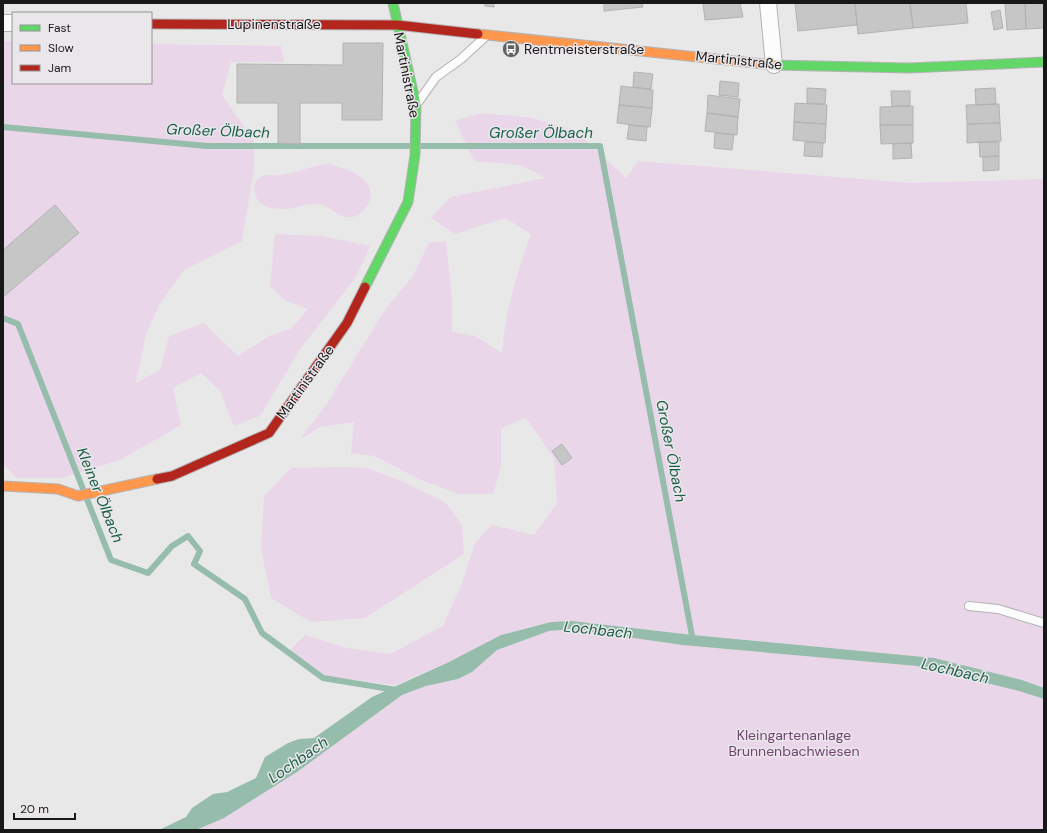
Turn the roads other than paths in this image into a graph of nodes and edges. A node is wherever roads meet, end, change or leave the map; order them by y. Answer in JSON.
{"nodes":[{"id":1,"x":393,"y":3,"type":"edge"},
{"id":2,"x":768,"y":3,"type":"edge"},
{"id":3,"x":152,"y":24,"type":"edge"},
{"id":4,"x":397,"y":25,"type":"junction"},
{"id":5,"x":489,"y":34,"type":"junction"},
{"id":6,"x":1044,"y":62,"type":"edge"},
{"id":7,"x":774,"y":64,"type":"junction"},
{"id":8,"x":416,"y":105,"type":"junction"},
{"id":9,"x":3,"y":486,"type":"edge"},
{"id":10,"x":970,"y":606,"type":"dead end"},
{"id":11,"x":1044,"y":623,"type":"edge"}],
"edges":[{"from":1,"to":4,"type":"street"},
{"from":2,"to":7,"type":"street"},
{"from":3,"to":4,"type":"street","name":"Lupinenstraße"},
{"from":4,"to":5,"type":"street","name":"Martinistraße"},
{"from":4,"to":8,"type":"street","name":"Martinistraße"},
{"from":5,"to":7,"type":"street","name":"Martinistraße"},
{"from":5,"to":8,"type":"lane"},
{"from":6,"to":7,"type":"street","name":"Martinistraße"},
{"from":8,"to":9,"type":"street","name":"Martinistraße"},
{"from":10,"to":11,"type":"lane"}]}
